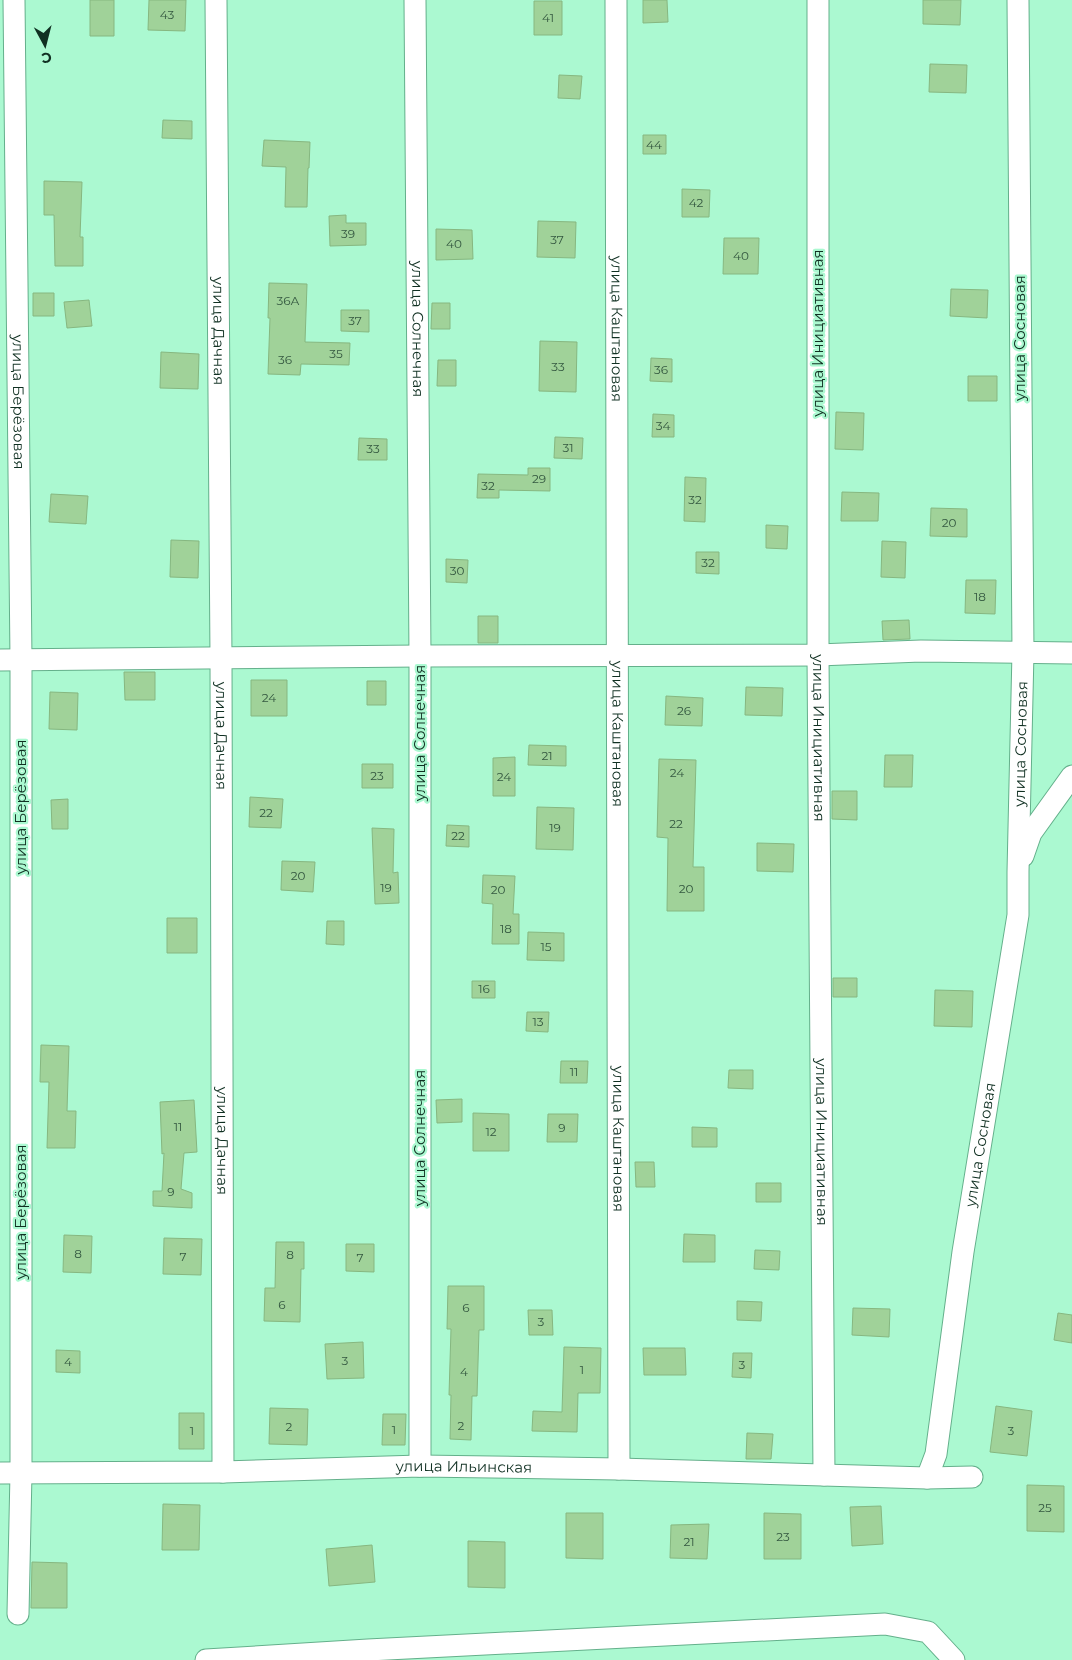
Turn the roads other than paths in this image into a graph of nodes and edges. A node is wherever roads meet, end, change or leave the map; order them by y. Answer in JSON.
{"nodes":[{"id":1,"x":14,"y":0,"type":"edge"},
{"id":2,"x":216,"y":0,"type":"edge"},
{"id":3,"x":415,"y":0,"type":"edge"},
{"id":4,"x":616,"y":0,"type":"edge"},
{"id":5,"x":818,"y":0,"type":"edge"},
{"id":6,"x":1018,"y":0,"type":"edge"},
{"id":7,"x":1023,"y":652,"type":"junction"},
{"id":8,"x":1072,"y":653,"type":"edge"},
{"id":9,"x":818,"y":655,"type":"junction"},
{"id":10,"x":420,"y":656,"type":"junction"},
{"id":11,"x":618,"y":656,"type":"junction"},
{"id":12,"x":221,"y":658,"type":"junction"},
{"id":13,"x":10,"y":660,"type":"edge"},
{"id":14,"x":1072,"y":776,"type":"edge"},
{"id":15,"x":1018,"y":872,"type":"junction"},
{"id":16,"x":420,"y":1466,"type":"junction"},
{"id":17,"x":619,"y":1468,"type":"junction"},
{"id":18,"x":223,"y":1472,"type":"junction"},
{"id":19,"x":0,"y":1473,"type":"edge"},
{"id":20,"x":21,"y":1473,"type":"junction"},
{"id":21,"x":824,"y":1475,"type":"junction"},
{"id":22,"x":972,"y":1477,"type":"dead end"},
{"id":23,"x":927,"y":1478,"type":"junction"},
{"id":24,"x":18,"y":1614,"type":"dead end"},
{"id":25,"x":368,"y":1655,"type":"edge"},
{"id":26,"x":206,"y":1660,"type":"edge"},
{"id":27,"x":954,"y":1660,"type":"edge"}],
"edges":[{"from":1,"to":13,"type":"street","name":"улица Берёзовая"},
{"from":2,"to":12,"type":"street","name":"улица Дачная"},
{"from":3,"to":10,"type":"street","name":"улица Солнечная"},
{"from":4,"to":11,"type":"street","name":"улица Каштановая"},
{"from":5,"to":9,"type":"street","name":"улица Инициативная"},
{"from":6,"to":7,"type":"street","name":"улица Сосновая"},
{"from":7,"to":8,"type":"street"},
{"from":7,"to":9,"type":"street"},
{"from":7,"to":15,"type":"street","name":"улица Сосновая"},
{"from":9,"to":11,"type":"street"},
{"from":9,"to":21,"type":"street","name":"улица Инициативная"},
{"from":10,"to":11,"type":"street"},
{"from":10,"to":12,"type":"street"},
{"from":10,"to":16,"type":"street","name":"улица Солнечная"},
{"from":11,"to":17,"type":"street","name":"улица Каштановая"},
{"from":12,"to":13,"type":"street"},
{"from":12,"to":18,"type":"street","name":"улица Дачная"},
{"from":13,"to":20,"type":"street","name":"улица Берёзовая"},
{"from":14,"to":15,"type":"street"},
{"from":15,"to":23,"type":"street","name":"улица Сосновая"},
{"from":16,"to":17,"type":"street","name":"улица Ильинская"},
{"from":16,"to":18,"type":"street","name":"улица Ильинская"},
{"from":17,"to":21,"type":"street","name":"улица Ильинская"},
{"from":18,"to":20,"type":"street","name":"улица Ильинская"},
{"from":19,"to":20,"type":"street","name":"улица Ильинская"},
{"from":20,"to":24,"type":"street","name":"улица Берёзовая"},
{"from":21,"to":23,"type":"street","name":"улица Ильинская"},
{"from":22,"to":23,"type":"street","name":"улица Ильинская"},
{"from":25,"to":26,"type":"street"},
{"from":25,"to":27,"type":"street"}]}
